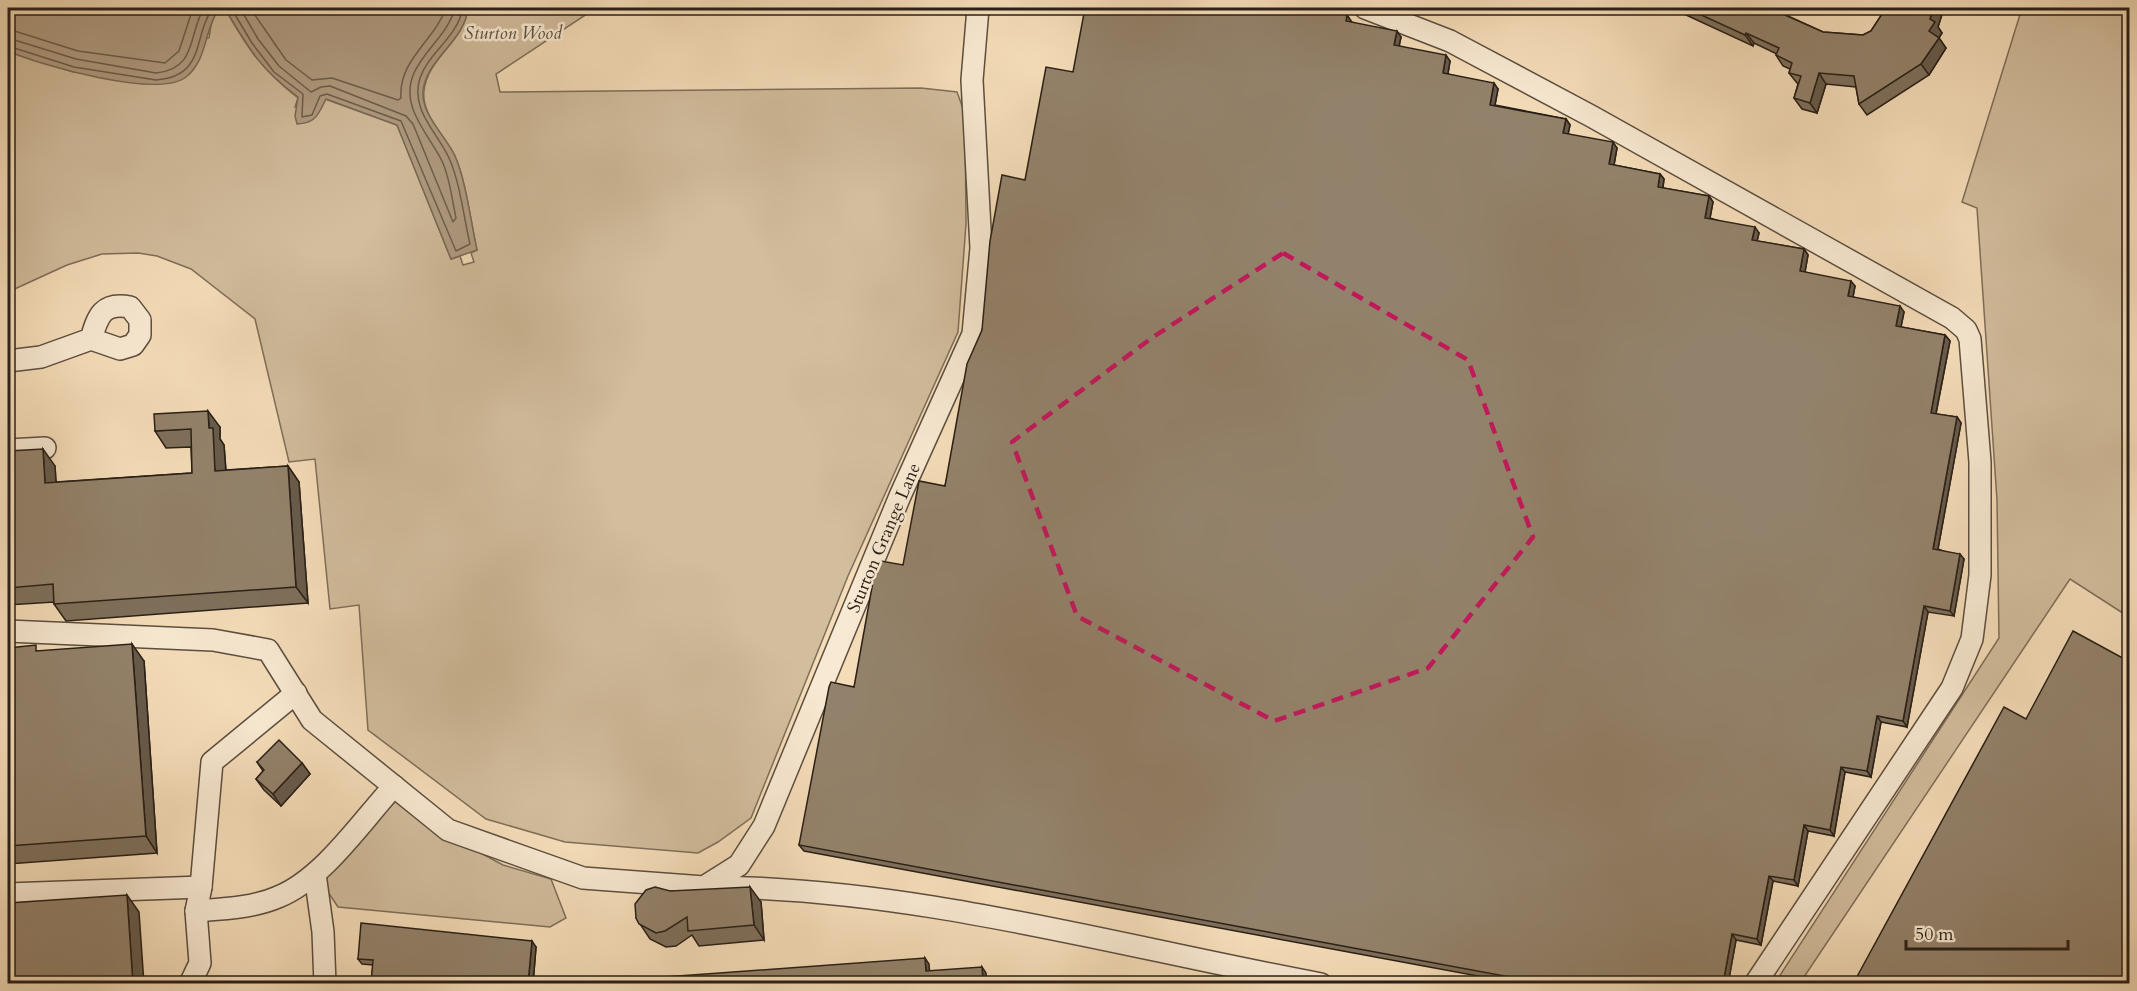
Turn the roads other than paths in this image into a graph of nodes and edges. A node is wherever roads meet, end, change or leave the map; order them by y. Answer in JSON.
{"nodes":[{"id":1,"x":978,"y":8,"type":"edge"},
{"id":2,"x":1365,"y":8,"type":"edge"},
{"id":3,"x":92,"y":339,"type":"dead end"},
{"id":4,"x":8,"y":361,"type":"edge"},
{"id":5,"x":45,"y":448,"type":"edge"},
{"id":6,"x":8,"y":450,"type":"edge"},
{"id":7,"x":8,"y":631,"type":"edge"},
{"id":8,"x":296,"y":693,"type":"junction"},
{"id":9,"x":394,"y":786,"type":"junction"},
{"id":10,"x":315,"y":874,"type":"junction"},
{"id":11,"x":201,"y":887,"type":"junction"},
{"id":12,"x":704,"y":887,"type":"junction"},
{"id":13,"x":8,"y":894,"type":"edge"},
{"id":14,"x":196,"y":911,"type":"junction"},
{"id":15,"x":190,"y":984,"type":"edge"},
{"id":16,"x":326,"y":984,"type":"edge"},
{"id":17,"x":1320,"y":984,"type":"edge"},
{"id":18,"x":1755,"y":984,"type":"edge"}],
"edges":[{"from":1,"to":12,"type":"lane","name":"Sturton Grange Lane"},
{"from":2,"to":18,"type":"lane"},
{"from":3,"to":4,"type":"lane"},
{"from":5,"to":6,"type":"lane"},
{"from":7,"to":8,"type":"lane"},
{"from":8,"to":9,"type":"lane"},
{"from":8,"to":11,"type":"lane"},
{"from":9,"to":10,"type":"lane"},
{"from":9,"to":12,"type":"lane"},
{"from":10,"to":14,"type":"lane"},
{"from":10,"to":16,"type":"lane"},
{"from":11,"to":13,"type":"lane"},
{"from":11,"to":14,"type":"lane"},
{"from":12,"to":17,"type":"lane"},
{"from":14,"to":15,"type":"lane"}]}
